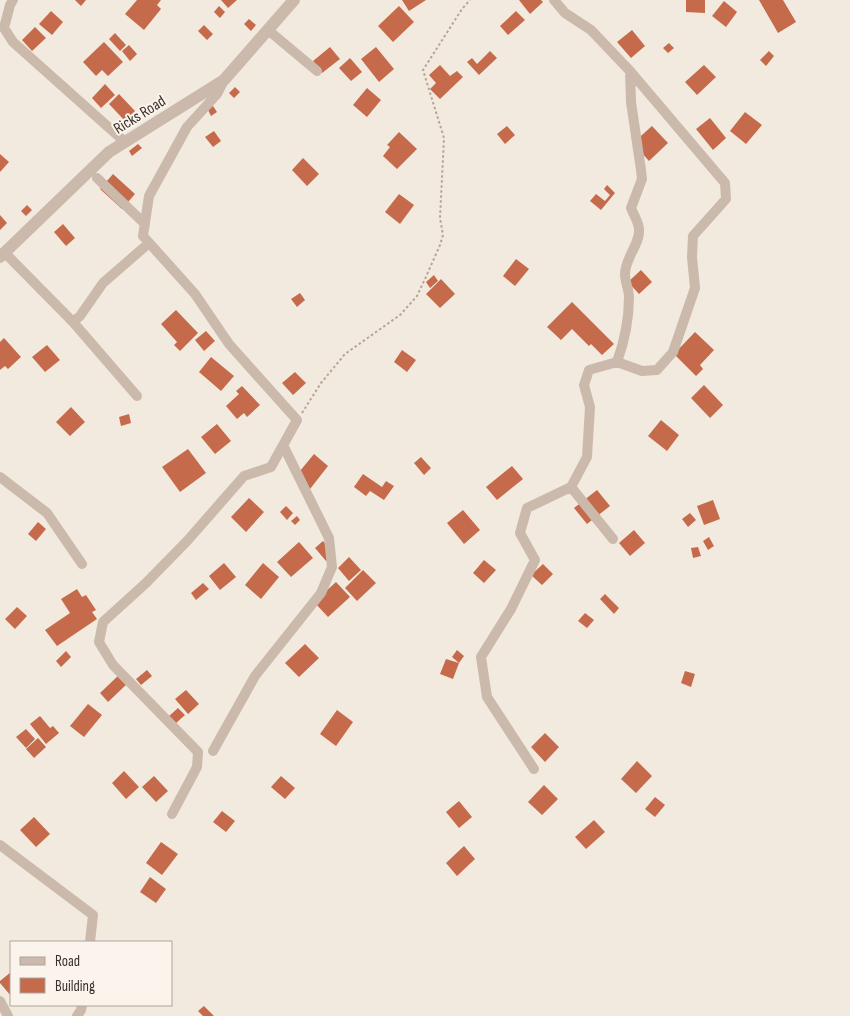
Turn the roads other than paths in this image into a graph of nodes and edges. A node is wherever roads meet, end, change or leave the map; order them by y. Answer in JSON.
{"nodes":[{"id":1,"x":13,"y":0,"type":"edge"},
{"id":2,"x":294,"y":0,"type":"edge"},
{"id":3,"x":554,"y":0,"type":"edge"},
{"id":4,"x":268,"y":30,"type":"junction"},
{"id":5,"x":317,"y":71,"type":"dead end"},
{"id":6,"x":630,"y":71,"type":"junction"},
{"id":7,"x":224,"y":80,"type":"junction"},
{"id":8,"x":125,"y":142,"type":"junction"},
{"id":9,"x":97,"y":178,"type":"dead end"},
{"id":10,"x":145,"y":224,"type":"junction"},
{"id":11,"x":149,"y":243,"type":"junction"},
{"id":12,"x":2,"y":255,"type":"edge"},
{"id":13,"x":73,"y":322,"type":"junction"},
{"id":14,"x":617,"y":362,"type":"junction"},
{"id":15,"x":137,"y":396,"type":"dead end"},
{"id":16,"x":283,"y":445,"type":"junction"},
{"id":17,"x":0,"y":476,"type":"edge"},
{"id":18,"x":571,"y":487,"type":"junction"},
{"id":19,"x":613,"y":539,"type":"dead end"},
{"id":20,"x":82,"y":564,"type":"dead end"},
{"id":21,"x":213,"y":751,"type":"dead end"},
{"id":22,"x":534,"y":769,"type":"dead end"},
{"id":23,"x":172,"y":814,"type":"dead end"},
{"id":24,"x":0,"y":845,"type":"edge"},
{"id":25,"x":90,"y":941,"type":"edge"},
{"id":26,"x":0,"y":1001,"type":"edge"},
{"id":27,"x":8,"y":1016,"type":"edge"}],
"edges":[{"from":1,"to":8,"type":"street"},
{"from":2,"to":4,"type":"street","name":"Ricks Road"},
{"from":3,"to":6,"type":"street"},
{"from":4,"to":5,"type":"street"},
{"from":4,"to":7,"type":"street","name":"Ricks Road"},
{"from":6,"to":14,"type":"street"},
{"from":6,"to":14,"type":"street"},
{"from":7,"to":8,"type":"street","name":"Ricks Road"},
{"from":7,"to":10,"type":"street"},
{"from":8,"to":12,"type":"street","name":"Ricks Road"},
{"from":9,"to":10,"type":"street"},
{"from":10,"to":11,"type":"street"},
{"from":11,"to":13,"type":"street"},
{"from":11,"to":16,"type":"street"},
{"from":12,"to":13,"type":"street"},
{"from":13,"to":15,"type":"street"},
{"from":14,"to":18,"type":"street"},
{"from":16,"to":21,"type":"street"},
{"from":16,"to":23,"type":"street"},
{"from":17,"to":20,"type":"street"},
{"from":18,"to":19,"type":"street"},
{"from":18,"to":22,"type":"street"},
{"from":24,"to":25,"type":"street"},
{"from":26,"to":27,"type":"street"}]}
